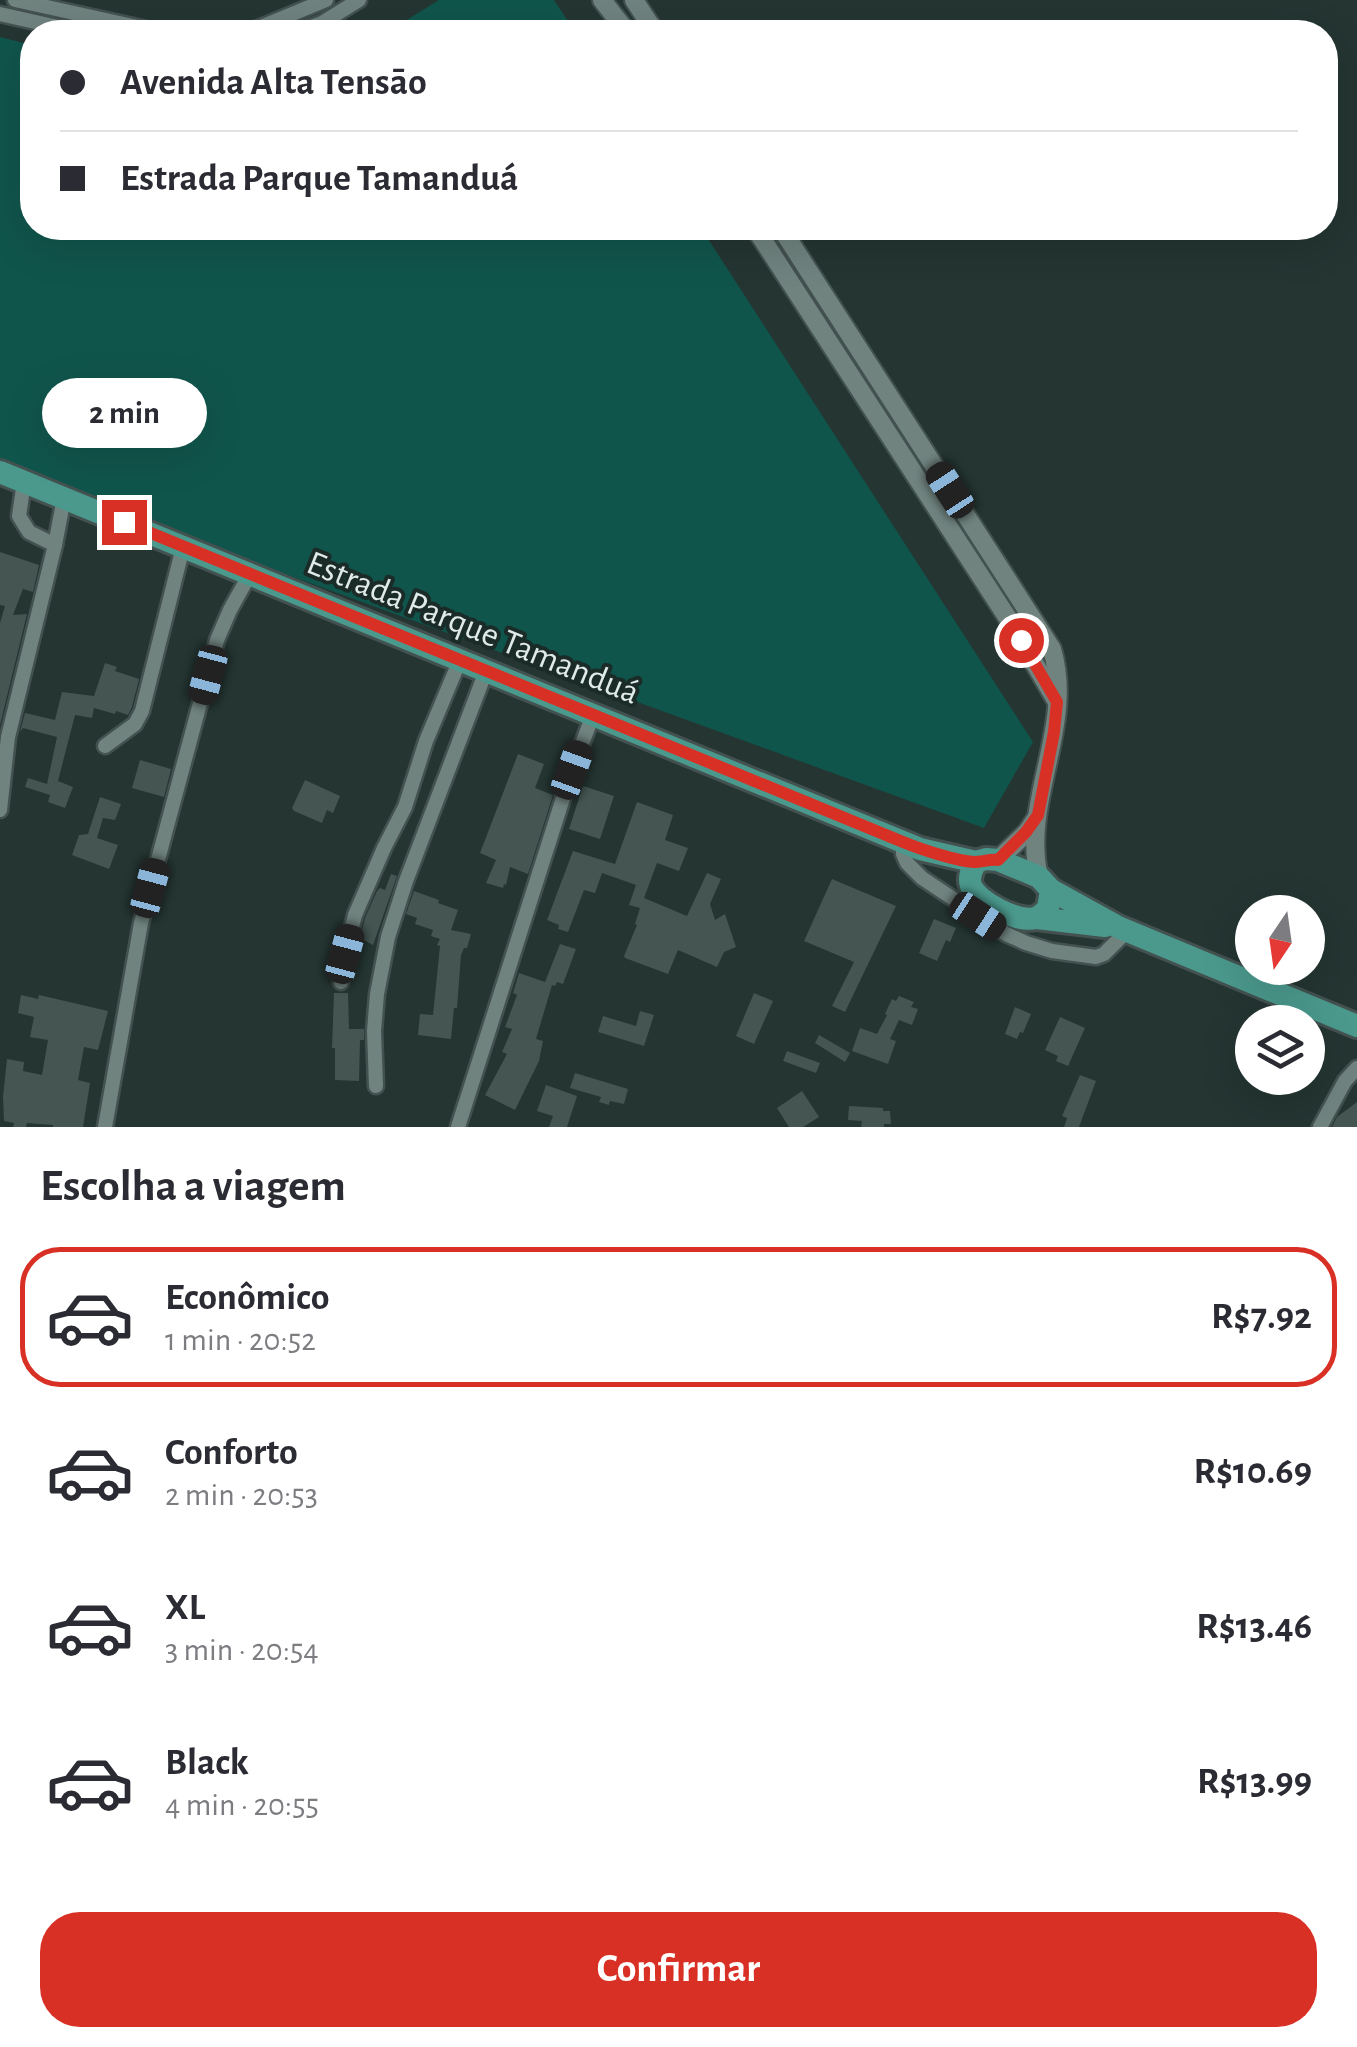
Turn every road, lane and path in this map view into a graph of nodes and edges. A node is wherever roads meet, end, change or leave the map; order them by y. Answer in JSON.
{"nodes":[{"id":1,"x":15,"y":0,"type":"edge"},
{"id":2,"x":326,"y":0,"type":"edge"},
{"id":3,"x":358,"y":0,"type":"edge"},
{"id":4,"x":602,"y":0,"type":"edge"},
{"id":5,"x":0,"y":14,"type":"edge"},
{"id":6,"x":27,"y":20,"type":"edge"},
{"id":7,"x":106,"y":20,"type":"edge"},
{"id":8,"x":278,"y":20,"type":"edge"},
{"id":9,"x":327,"y":20,"type":"edge"},
{"id":10,"x":618,"y":20,"type":"edge"},
{"id":11,"x":763,"y":240,"type":"edge"},
{"id":12,"x":789,"y":240,"type":"edge"},
{"id":13,"x":0,"y":472,"type":"edge"},
{"id":14,"x":24,"y":482,"type":"junction"},
{"id":15,"x":64,"y":498,"type":"junction"},
{"id":16,"x":55,"y":546,"type":"junction"},
{"id":17,"x":183,"y":547,"type":"junction"},
{"id":18,"x":250,"y":574,"type":"junction"},
{"id":19,"x":460,"y":660,"type":"junction"},
{"id":20,"x":486,"y":671,"type":"junction"},
{"id":21,"x":1057,"y":702,"type":"junction"},
{"id":22,"x":593,"y":715,"type":"junction"},
{"id":23,"x":105,"y":746,"type":"dead end"},
{"id":24,"x":0,"y":810,"type":"edge"},
{"id":25,"x":1038,"y":815,"type":"junction"},
{"id":26,"x":911,"y":845,"type":"junction"},
{"id":27,"x":982,"y":869,"type":"junction"},
{"id":28,"x":1045,"y":884,"type":"junction"},
{"id":29,"x":1037,"y":918,"type":"junction"},
{"id":30,"x":1123,"y":929,"type":"junction"},
{"id":31,"x":341,"y":982,"type":"dead end"},
{"id":32,"x":1357,"y":1026,"type":"edge"},
{"id":33,"x":1357,"y":1068,"type":"edge"},
{"id":34,"x":376,"y":1086,"type":"dead end"},
{"id":35,"x":105,"y":1127,"type":"edge"},
{"id":36,"x":458,"y":1127,"type":"edge"},
{"id":37,"x":1320,"y":1127,"type":"edge"}],
"edges":[{"from":1,"to":7,"type":"street"},
{"from":2,"to":8,"type":"street"},
{"from":3,"to":9,"type":"street"},
{"from":4,"to":10,"type":"street"},
{"from":5,"to":6,"type":"street"},
{"from":11,"to":21,"type":"street"},
{"from":12,"to":21,"type":"street"},
{"from":13,"to":14,"type":"main road","name":"Estrada Parque Tamanduá"},
{"from":14,"to":15,"type":"main road","name":"Estrada Parque Tamanduá"},
{"from":14,"to":16,"type":"street"},
{"from":15,"to":16,"type":"street"},
{"from":15,"to":17,"type":"main road","name":"Estrada Parque Tamanduá"},
{"from":16,"to":24,"type":"street"},
{"from":17,"to":18,"type":"main road","name":"Estrada Parque Tamanduá"},
{"from":17,"to":23,"type":"street"},
{"from":18,"to":19,"type":"main road","name":"Estrada Parque Tamanduá"},
{"from":18,"to":35,"type":"street"},
{"from":19,"to":20,"type":"main road","name":"Estrada Parque Tamanduá"},
{"from":19,"to":31,"type":"street"},
{"from":20,"to":22,"type":"main road","name":"Estrada Parque Tamanduá"},
{"from":20,"to":34,"type":"street"},
{"from":21,"to":25,"type":"street"},
{"from":22,"to":26,"type":"main road","name":"Estrada Parque Tamanduá"},
{"from":22,"to":36,"type":"street"},
{"from":25,"to":27,"type":"street"},
{"from":25,"to":28,"type":"street"},
{"from":26,"to":27,"type":"main road","name":"Estrada Parque Tamanduá"},
{"from":26,"to":30,"type":"street"},
{"from":27,"to":28,"type":"main road"},
{"from":27,"to":29,"type":"main road"},
{"from":28,"to":29,"type":"main road"},
{"from":28,"to":30,"type":"main road"},
{"from":29,"to":30,"type":"main road"},
{"from":30,"to":32,"type":"main road"},
{"from":33,"to":37,"type":"street"}]}
